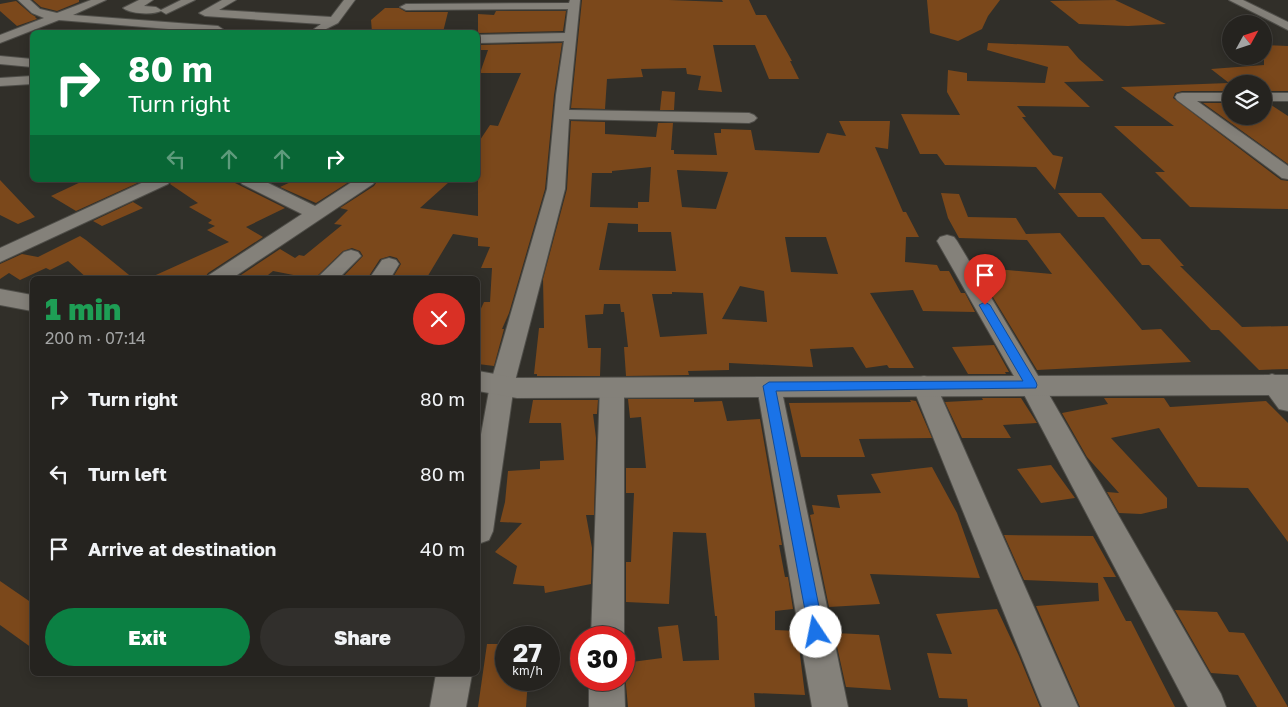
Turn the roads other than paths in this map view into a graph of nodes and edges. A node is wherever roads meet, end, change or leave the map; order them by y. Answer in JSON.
{"nodes":[{"id":1,"x":23,"y":0,"type":"edge"},
{"id":2,"x":148,"y":0,"type":"edge"},
{"id":3,"x":190,"y":0,"type":"edge"},
{"id":4,"x":231,"y":0,"type":"edge"},
{"id":5,"x":1234,"y":0,"type":"edge"},
{"id":6,"x":94,"y":1,"type":"edge"},
{"id":7,"x":575,"y":3,"type":"edge"},
{"id":8,"x":343,"y":5,"type":"edge"},
{"id":9,"x":406,"y":7,"type":"dead end"},
{"id":10,"x":129,"y":8,"type":"junction"},
{"id":11,"x":166,"y":11,"type":"junction"},
{"id":12,"x":204,"y":13,"type":"junction"},
{"id":13,"x":60,"y":17,"type":"junction"},
{"id":14,"x":100,"y":20,"type":"junction"},
{"id":15,"x":334,"y":21,"type":"junction"},
{"id":16,"x":139,"y":23,"type":"junction"},
{"id":17,"x":181,"y":26,"type":"junction"},
{"id":18,"x":1288,"y":26,"type":"edge"},
{"id":19,"x":78,"y":29,"type":"dead end"},
{"id":20,"x":122,"y":30,"type":"edge"},
{"id":21,"x":173,"y":30,"type":"edge"},
{"id":22,"x":212,"y":30,"type":"edge"},
{"id":23,"x":318,"y":30,"type":"edge"},
{"id":24,"x":570,"y":37,"type":"junction"},
{"id":25,"x":0,"y":39,"type":"edge"},
{"id":26,"x":480,"y":39,"type":"edge"},
{"id":27,"x":30,"y":50,"type":"edge"},
{"id":28,"x":2,"y":60,"type":"edge"},
{"id":29,"x":30,"y":63,"type":"edge"},
{"id":30,"x":30,"y":80,"type":"edge"},
{"id":31,"x":0,"y":82,"type":"edge"},
{"id":32,"x":1222,"y":97,"type":"edge"},
{"id":33,"x":1272,"y":97,"type":"edge"},
{"id":34,"x":1288,"y":97,"type":"edge"},
{"id":35,"x":1272,"y":99,"type":"edge"},
{"id":36,"x":1288,"y":108,"type":"edge"},
{"id":37,"x":562,"y":114,"type":"junction"},
{"id":38,"x":749,"y":118,"type":"dead end"},
{"id":39,"x":1270,"y":161,"type":"junction"},
{"id":40,"x":1288,"y":161,"type":"edge"},
{"id":41,"x":1288,"y":174,"type":"edge"},
{"id":42,"x":158,"y":182,"type":"edge"},
{"id":43,"x":252,"y":182,"type":"edge"},
{"id":44,"x":365,"y":182,"type":"edge"},
{"id":45,"x":316,"y":214,"type":"junction"},
{"id":46,"x":947,"y":241,"type":"dead end"},
{"id":47,"x":0,"y":256,"type":"edge"},
{"id":48,"x":351,"y":256,"type":"dead end"},
{"id":49,"x":221,"y":276,"type":"edge"},
{"id":50,"x":329,"y":276,"type":"edge"},
{"id":51,"x":0,"y":297,"type":"edge"},
{"id":52,"x":30,"y":303,"type":"edge"},
{"id":53,"x":490,"y":383,"type":"edge"},
{"id":54,"x":1032,"y":385,"type":"junction"},
{"id":55,"x":769,"y":386,"type":"junction"},
{"id":56,"x":924,"y":386,"type":"junction"},
{"id":57,"x":612,"y":387,"type":"junction"},
{"id":58,"x":1283,"y":390,"type":"edge"},
{"id":59,"x":480,"y":506,"type":"edge"},
{"id":60,"x":608,"y":626,"type":"edge"},
{"id":61,"x":454,"y":676,"type":"edge"},
{"id":62,"x":607,"y":691,"type":"edge"},
{"id":63,"x":448,"y":707,"type":"edge"},
{"id":64,"x":607,"y":707,"type":"edge"},
{"id":65,"x":830,"y":707,"type":"edge"},
{"id":66,"x":1060,"y":707,"type":"edge"},
{"id":67,"x":1208,"y":707,"type":"edge"}],
"edges":[{"from":1,"to":13,"type":"street"},
{"from":2,"to":10,"type":"street"},
{"from":3,"to":11,"type":"street"},
{"from":4,"to":12,"type":"street"},
{"from":5,"to":18,"type":"street"},
{"from":6,"to":13,"type":"street"},
{"from":7,"to":9,"type":"street"},
{"from":7,"to":24,"type":"street"},
{"from":8,"to":15,"type":"street"},
{"from":10,"to":11,"type":"street"},
{"from":10,"to":14,"type":"street"},
{"from":11,"to":12,"type":"street"},
{"from":12,"to":15,"type":"street"},
{"from":12,"to":17,"type":"street"},
{"from":13,"to":14,"type":"street"},
{"from":13,"to":25,"type":"street"},
{"from":14,"to":16,"type":"street"},
{"from":14,"to":19,"type":"street"},
{"from":15,"to":23,"type":"street"},
{"from":16,"to":17,"type":"street"},
{"from":16,"to":20,"type":"street"},
{"from":17,"to":21,"type":"street"},
{"from":17,"to":22,"type":"street"},
{"from":24,"to":26,"type":"street"},
{"from":24,"to":37,"type":"street"},
{"from":27,"to":28,"type":"street"},
{"from":28,"to":29,"type":"street"},
{"from":30,"to":31,"type":"street"},
{"from":32,"to":39,"type":"street"},
{"from":33,"to":34,"type":"street"},
{"from":35,"to":36,"type":"street"},
{"from":37,"to":38,"type":"street"},
{"from":37,"to":53,"type":"street"},
{"from":39,"to":40,"type":"street"},
{"from":39,"to":41,"type":"street"},
{"from":42,"to":47,"type":"street"},
{"from":43,"to":45,"type":"street"},
{"from":44,"to":45,"type":"street"},
{"from":45,"to":49,"type":"street"},
{"from":46,"to":54,"type":"street"},
{"from":48,"to":50,"type":"street"},
{"from":51,"to":52,"type":"street"},
{"from":53,"to":57,"type":"street"},
{"from":53,"to":59,"type":"street"},
{"from":54,"to":56,"type":"street"},
{"from":54,"to":58,"type":"street"},
{"from":54,"to":67,"type":"street"},
{"from":55,"to":56,"type":"street"},
{"from":55,"to":57,"type":"street"},
{"from":55,"to":65,"type":"street"},
{"from":56,"to":66,"type":"street"},
{"from":57,"to":60,"type":"street"},
{"from":61,"to":63,"type":"street"},
{"from":62,"to":64,"type":"street"}]}
